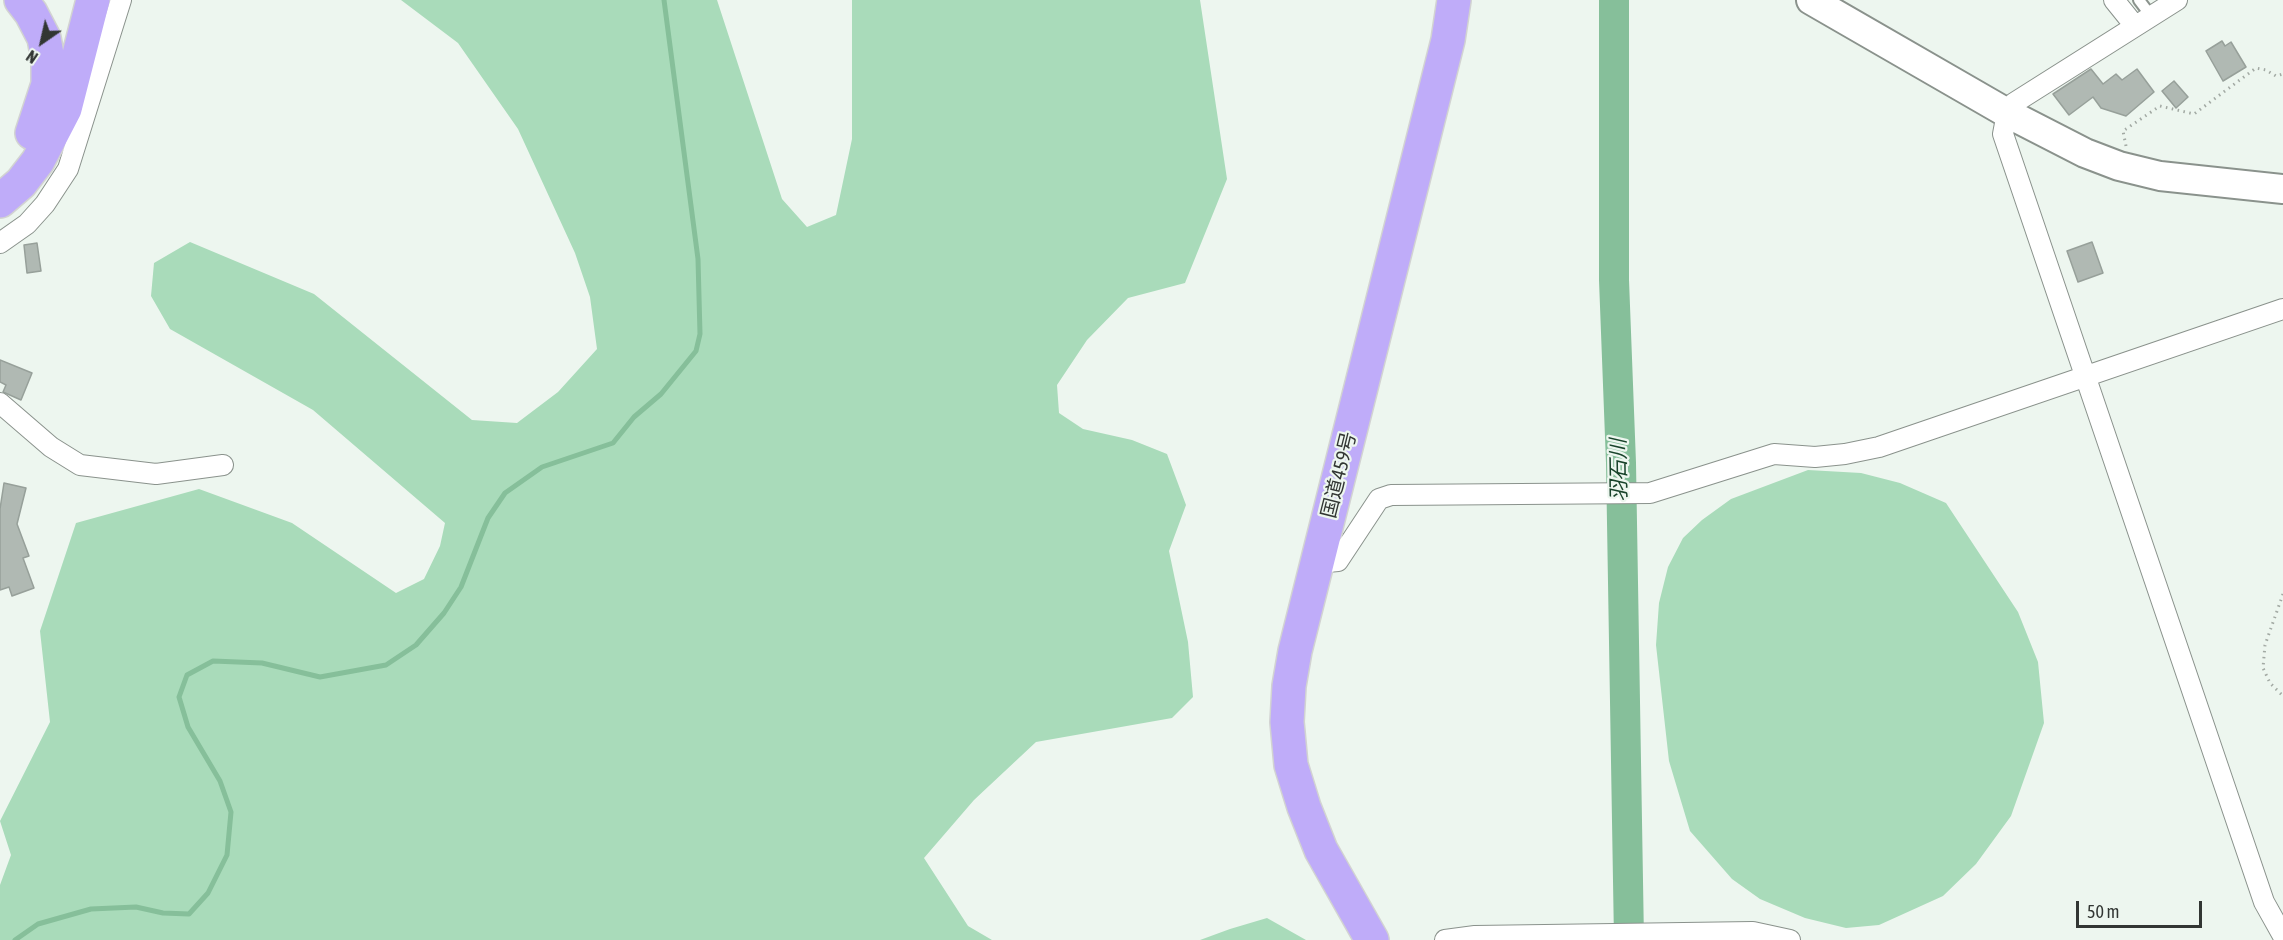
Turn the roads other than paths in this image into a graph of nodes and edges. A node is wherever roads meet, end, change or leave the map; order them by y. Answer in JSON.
{"nodes":[{"id":1,"x":21,"y":0,"type":"edge"},
{"id":2,"x":93,"y":0,"type":"edge"},
{"id":3,"x":121,"y":0,"type":"edge"},
{"id":4,"x":1454,"y":0,"type":"edge"},
{"id":5,"x":1811,"y":0,"type":"edge"},
{"id":6,"x":2114,"y":0,"type":"edge"},
{"id":7,"x":2139,"y":0,"type":"edge"},
{"id":8,"x":2177,"y":0,"type":"edge"},
{"id":9,"x":2143,"y":21,"type":"junction"},
{"id":10,"x":2007,"y":113,"type":"junction"},
{"id":11,"x":0,"y":178,"type":"edge"},
{"id":12,"x":2281,"y":195,"type":"edge"},
{"id":13,"x":0,"y":201,"type":"edge"},
{"id":14,"x":0,"y":243,"type":"edge"},
{"id":15,"x":2283,"y":309,"type":"edge"},
{"id":16,"x":2085,"y":376,"type":"junction"},
{"id":17,"x":0,"y":403,"type":"edge"},
{"id":18,"x":223,"y":465,"type":"dead end"},
{"id":19,"x":1317,"y":563,"type":"junction"},
{"id":20,"x":1647,"y":935,"type":"edge"},
{"id":21,"x":2283,"y":936,"type":"edge"},
{"id":22,"x":1372,"y":940,"type":"edge"},
{"id":23,"x":1445,"y":940,"type":"edge"},
{"id":24,"x":1790,"y":940,"type":"edge"}],
"edges":[{"from":1,"to":11,"type":"highway"},
{"from":2,"to":13,"type":"highway"},
{"from":3,"to":14,"type":"street"},
{"from":4,"to":19,"type":"highway","name":"国道459号"},
{"from":5,"to":10,"type":"street"},
{"from":6,"to":9,"type":"street"},
{"from":7,"to":9,"type":"lane"},
{"from":8,"to":9,"type":"street"},
{"from":9,"to":10,"type":"street"},
{"from":10,"to":12,"type":"street"},
{"from":10,"to":16,"type":"street"},
{"from":15,"to":16,"type":"street"},
{"from":16,"to":19,"type":"street"},
{"from":16,"to":21,"type":"street"},
{"from":17,"to":18,"type":"street"},
{"from":19,"to":22,"type":"highway","name":"国道459号"},
{"from":20,"to":23,"type":"street"},
{"from":20,"to":24,"type":"street"}]}
